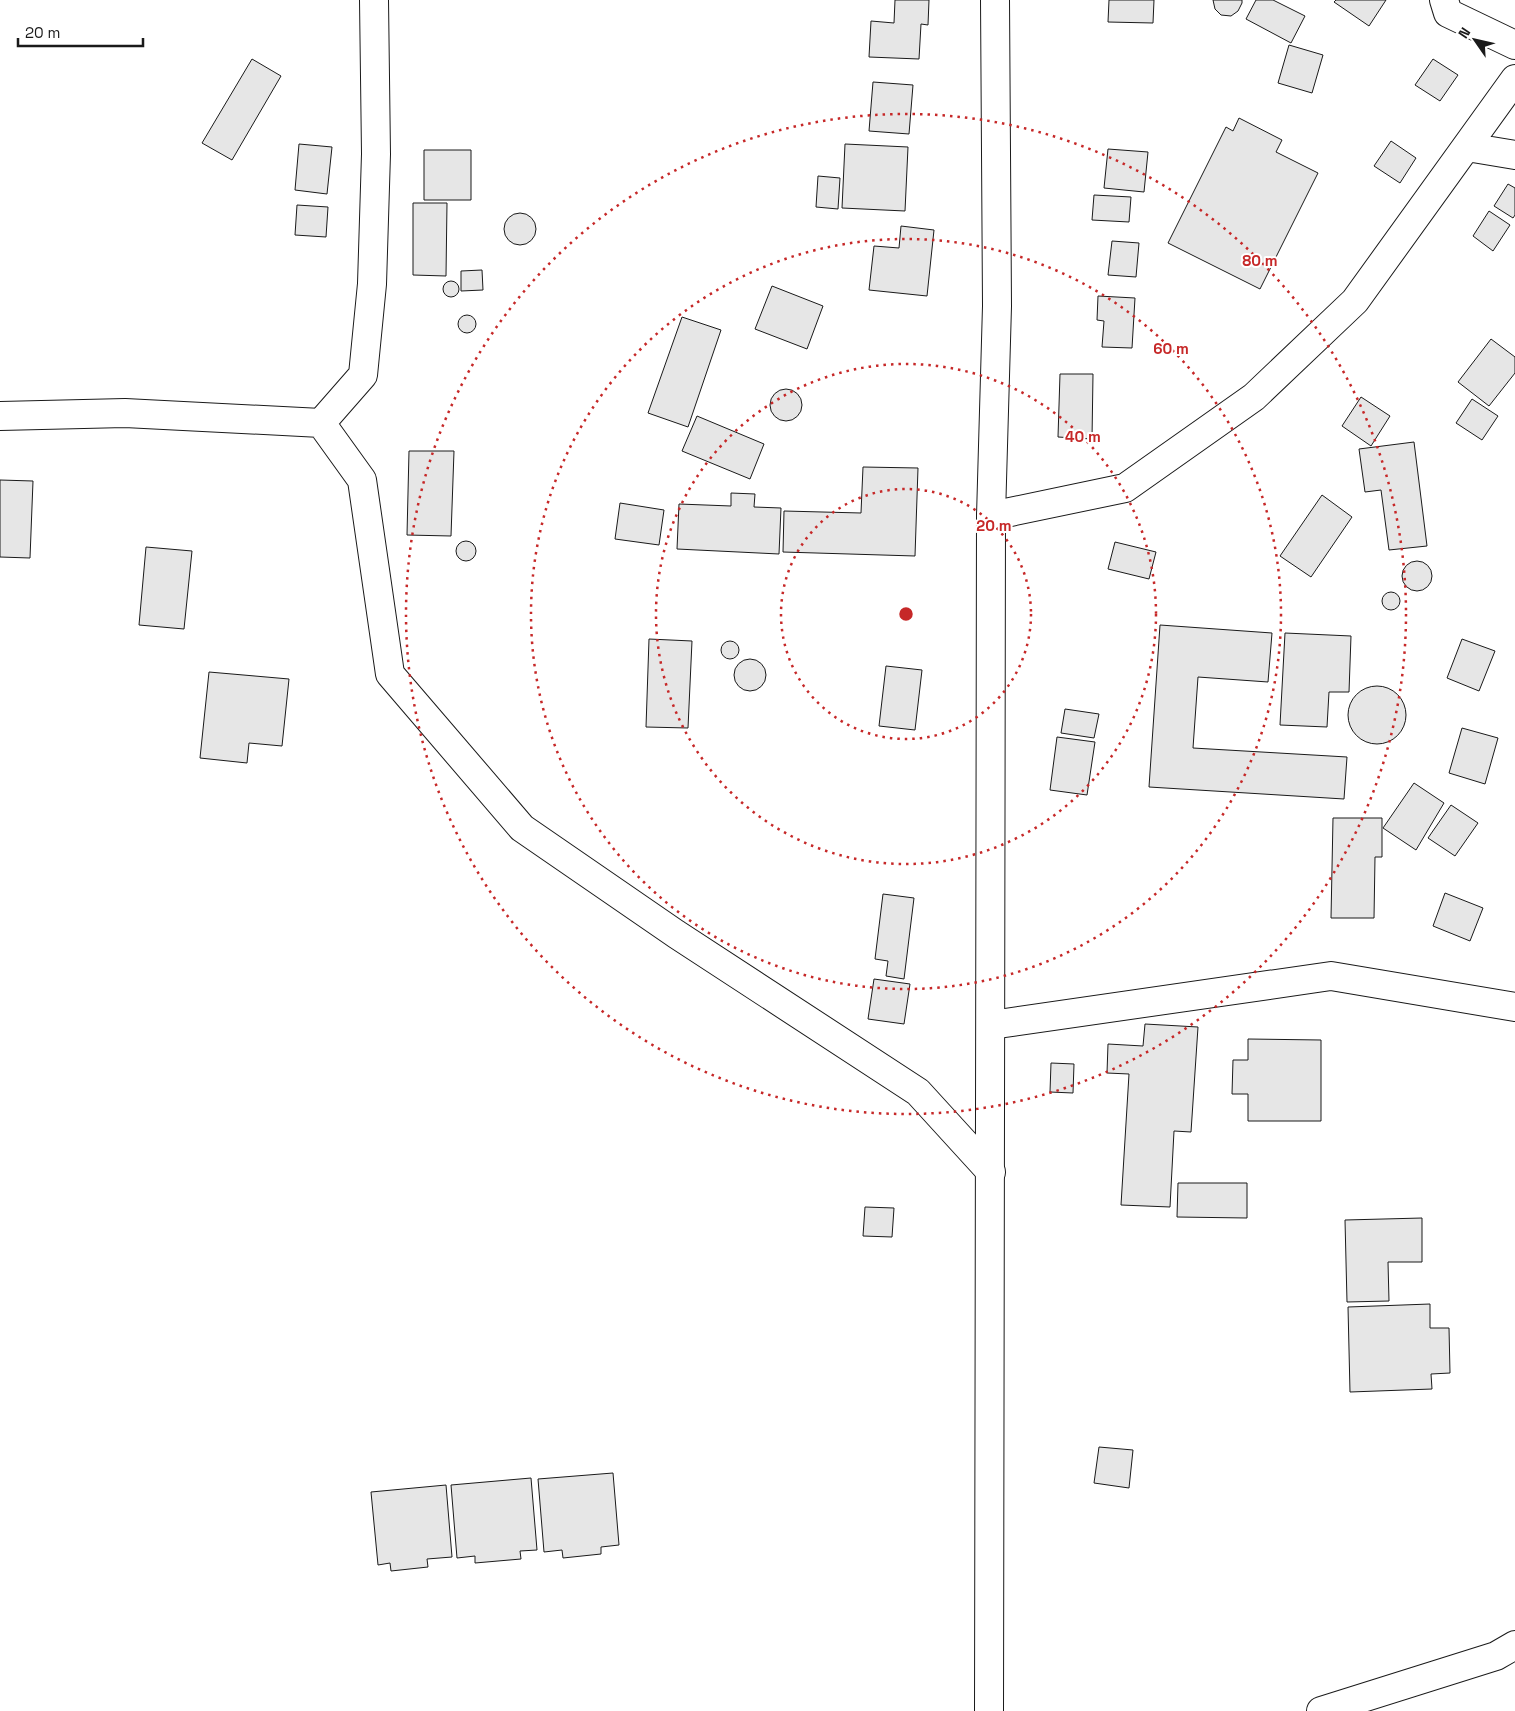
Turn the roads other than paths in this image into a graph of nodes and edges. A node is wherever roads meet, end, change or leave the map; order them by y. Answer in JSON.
{"nodes":[{"id":1,"x":374,"y":0,"type":"edge"},
{"id":2,"x":995,"y":0,"type":"edge"},
{"id":3,"x":1444,"y":0,"type":"edge"},
{"id":4,"x":1515,"y":45,"type":"edge"},
{"id":5,"x":1515,"y":79,"type":"edge"},
{"id":6,"x":1467,"y":147,"type":"junction"},
{"id":7,"x":1515,"y":155,"type":"edge"},
{"id":8,"x":0,"y":416,"type":"edge"},
{"id":9,"x":320,"y":423,"type":"junction"},
{"id":10,"x":991,"y":516,"type":"junction"},
{"id":11,"x":1515,"y":1007,"type":"edge"},
{"id":12,"x":991,"y":1025,"type":"junction"},
{"id":13,"x":991,"y":1172,"type":"junction"},
{"id":14,"x":1515,"y":1645,"type":"edge"},
{"id":15,"x":989,"y":1711,"type":"edge"},
{"id":16,"x":1321,"y":1711,"type":"edge"}],
"edges":[{"from":1,"to":9,"type":"street"},
{"from":2,"to":10,"type":"street"},
{"from":3,"to":4,"type":"street"},
{"from":5,"to":6,"type":"street"},
{"from":6,"to":7,"type":"street"},
{"from":6,"to":10,"type":"street"},
{"from":8,"to":9,"type":"street"},
{"from":9,"to":13,"type":"street"},
{"from":10,"to":12,"type":"street"},
{"from":11,"to":12,"type":"street"},
{"from":12,"to":13,"type":"street"},
{"from":13,"to":15,"type":"street"},
{"from":14,"to":16,"type":"street"}]}
